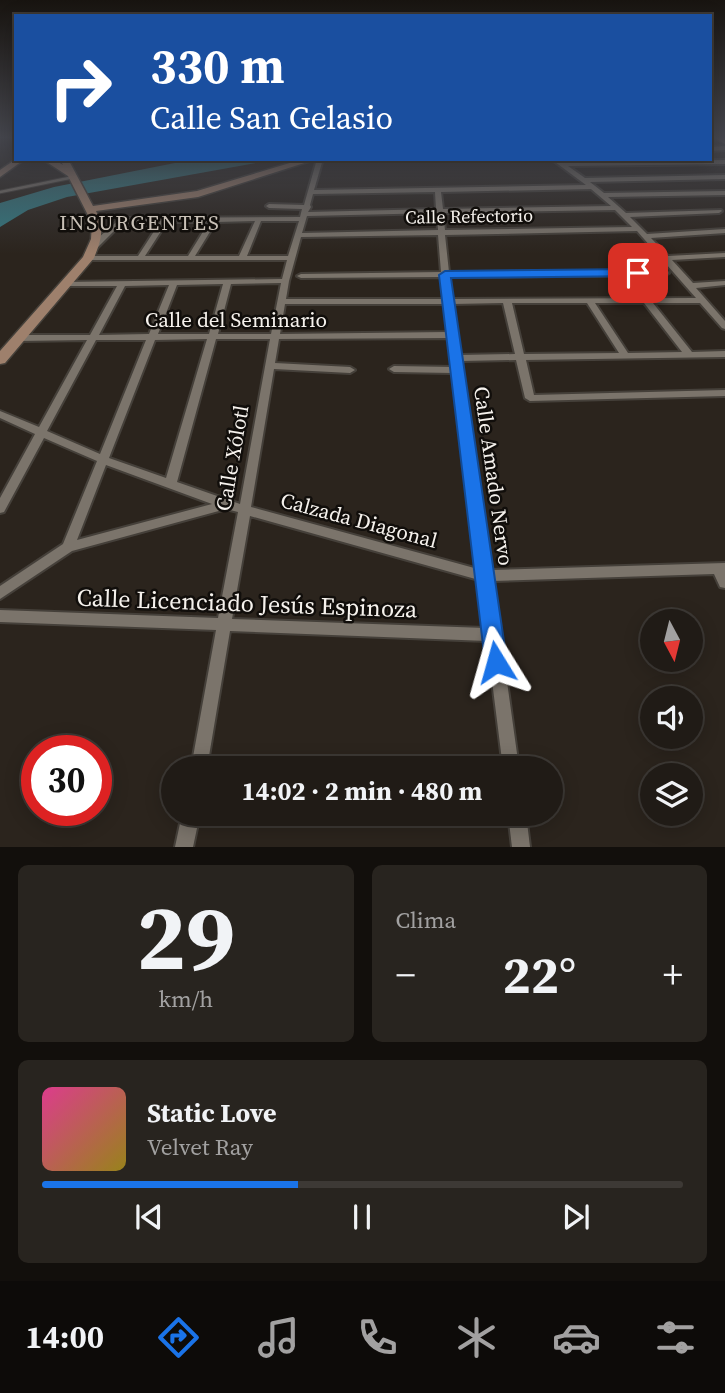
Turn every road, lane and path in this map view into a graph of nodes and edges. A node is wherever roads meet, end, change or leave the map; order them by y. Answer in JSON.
{"nodes":[{"id":1,"x":259,"y":176,"type":"edge"},
{"id":2,"x":316,"y":176,"type":"edge"},
{"id":3,"x":577,"y":176,"type":"edge"},
{"id":4,"x":74,"y":177,"type":"joint"},
{"id":5,"x":725,"y":177,"type":"edge"},
{"id":6,"x":583,"y":180,"type":"junction"},
{"id":7,"x":593,"y":187,"type":"junction"},
{"id":8,"x":438,"y":190,"type":"junction"},
{"id":9,"x":0,"y":192,"type":"edge"},
{"id":10,"x":313,"y":192,"type":"junction"},
{"id":11,"x":725,"y":193,"type":"edge"},
{"id":12,"x":602,"y":195,"type":"junction"},
{"id":13,"x":711,"y":204,"type":"dead end"},
{"id":14,"x":269,"y":206,"type":"dead end"},
{"id":15,"x":89,"y":207,"type":"junction"},
{"id":16,"x":617,"y":208,"type":"junction"},
{"id":17,"x":440,"y":211,"type":"junction"},
{"id":18,"x":306,"y":213,"type":"junction"},
{"id":19,"x":722,"y":213,"type":"edge"},
{"id":20,"x":624,"y":215,"type":"junction"},
{"id":21,"x":213,"y":219,"type":"junction"},
{"id":22,"x":259,"y":219,"type":"junction"},
{"id":23,"x":165,"y":220,"type":"junction"},
{"id":24,"x":639,"y":229,"type":"junction"},
{"id":25,"x":725,"y":231,"type":"edge"},
{"id":26,"x":441,"y":232,"type":"junction"},
{"id":27,"x":299,"y":235,"type":"junction"},
{"id":28,"x":645,"y":236,"type":"junction"},
{"id":29,"x":91,"y":252,"type":"junction"},
{"id":30,"x":725,"y":255,"type":"edge"},
{"id":31,"x":140,"y":258,"type":"junction"},
{"id":32,"x":190,"y":258,"type":"junction"},
{"id":33,"x":242,"y":258,"type":"junction"},
{"id":34,"x":292,"y":258,"type":"junction"},
{"id":35,"x":666,"y":258,"type":"junction"},
{"id":36,"x":665,"y":273,"type":"dead end"},
{"id":37,"x":445,"y":275,"type":"junction"},
{"id":38,"x":301,"y":276,"type":"dead end"},
{"id":39,"x":285,"y":281,"type":"junction"},
{"id":40,"x":174,"y":282,"type":"junction"},
{"id":41,"x":228,"y":282,"type":"junction"},
{"id":42,"x":122,"y":283,"type":"junction"},
{"id":43,"x":65,"y":284,"type":"junction"},
{"id":44,"x":725,"y":284,"type":"edge"},
{"id":45,"x":690,"y":286,"type":"junction"},
{"id":46,"x":647,"y":300,"type":"junction"},
{"id":47,"x":703,"y":300,"type":"junction"},
{"id":48,"x":448,"y":301,"type":"junction"},
{"id":49,"x":507,"y":301,"type":"junction"},
{"id":50,"x":590,"y":301,"type":"junction"},
{"id":51,"x":281,"y":302,"type":"junction"},
{"id":52,"x":720,"y":314,"type":"edge"},
{"id":53,"x":725,"y":326,"type":"edge"},
{"id":54,"x":452,"y":335,"type":"junction"},
{"id":55,"x":276,"y":336,"type":"junction"},
{"id":56,"x":152,"y":337,"type":"junction"},
{"id":57,"x":212,"y":337,"type":"junction"},
{"id":58,"x":19,"y":338,"type":"junction"},
{"id":59,"x":92,"y":338,"type":"junction"},
{"id":60,"x":725,"y":354,"type":"edge"},
{"id":61,"x":625,"y":355,"type":"junction"},
{"id":62,"x":689,"y":355,"type":"junction"},
{"id":63,"x":520,"y":357,"type":"junction"},
{"id":64,"x":0,"y":360,"type":"edge"},
{"id":65,"x":456,"y":364,"type":"junction"},
{"id":66,"x":271,"y":366,"type":"junction"},
{"id":67,"x":394,"y":369,"type":"dead end"},
{"id":68,"x":350,"y":370,"type":"dead end"},
{"id":69,"x":725,"y":393,"type":"edge"},
{"id":70,"x":0,"y":414,"type":"edge"},
{"id":71,"x":40,"y":433,"type":"junction"},
{"id":72,"x":101,"y":459,"type":"junction"},
{"id":73,"x":170,"y":485,"type":"junction"},
{"id":74,"x":5,"y":491,"type":"edge"},
{"id":75,"x":227,"y":505,"type":"junction"},
{"id":76,"x":0,"y":509,"type":"edge"},
{"id":77,"x":246,"y":511,"type":"junction"},
{"id":78,"x":68,"y":547,"type":"junction"},
{"id":79,"x":721,"y":568,"type":"edge"},
{"id":80,"x":485,"y":576,"type":"junction"},
{"id":81,"x":725,"y":583,"type":"edge"},
{"id":82,"x":0,"y":593,"type":"edge"},
{"id":83,"x":0,"y":616,"type":"edge"},
{"id":84,"x":226,"y":624,"type":"junction"},
{"id":85,"x":492,"y":635,"type":"junction"},
{"id":86,"x":201,"y":756,"type":"edge"},
{"id":87,"x":509,"y":756,"type":"edge"},
{"id":88,"x":188,"y":826,"type":"edge"},
{"id":89,"x":518,"y":826,"type":"edge"},
{"id":90,"x":184,"y":847,"type":"edge"},
{"id":91,"x":521,"y":847,"type":"edge"}],
"edges":[{"from":1,"to":15,"type":"street"},
{"from":2,"to":10,"type":"street","name":"Calle Xólotl"},
{"from":3,"to":6,"type":"street"},
{"from":4,"to":9,"type":"lane"},
{"from":4,"to":15,"type":"street"},
{"from":5,"to":6,"type":"street"},
{"from":6,"to":7,"type":"street"},
{"from":7,"to":8,"type":"street"},
{"from":7,"to":12,"type":"street"},
{"from":8,"to":10,"type":"street"},
{"from":8,"to":17,"type":"street","name":"Calle Amado Nervo"},
{"from":10,"to":18,"type":"street","name":"Calle Xólotl"},
{"from":11,"to":12,"type":"street"},
{"from":12,"to":16,"type":"street"},
{"from":13,"to":19,"type":"street"},
{"from":14,"to":18,"type":"street"},
{"from":15,"to":29,"type":"street"},
{"from":16,"to":17,"type":"street"},
{"from":16,"to":20,"type":"street"},
{"from":17,"to":18,"type":"street"},
{"from":17,"to":26,"type":"street","name":"Calle Amado Nervo"},
{"from":18,"to":22,"type":"street"},
{"from":18,"to":27,"type":"street","name":"Calle Xólotl"},
{"from":19,"to":20,"type":"street"},
{"from":20,"to":24,"type":"street"},
{"from":21,"to":22,"type":"street"},
{"from":21,"to":23,"type":"street"},
{"from":21,"to":32,"type":"street"},
{"from":22,"to":33,"type":"street"},
{"from":23,"to":29,"type":"street"},
{"from":23,"to":31,"type":"street"},
{"from":24,"to":26,"type":"street","name":"Calle Refectorio"},
{"from":24,"to":28,"type":"street"},
{"from":25,"to":28,"type":"street"},
{"from":26,"to":27,"type":"street","name":"Calle Refectorio"},
{"from":26,"to":37,"type":"street","name":"Calle Amado Nervo"},
{"from":27,"to":34,"type":"street","name":"Calle Xólotl"},
{"from":28,"to":35,"type":"street"},
{"from":29,"to":31,"type":"street"},
{"from":29,"to":43,"type":"street"},
{"from":30,"to":35,"type":"street"},
{"from":31,"to":32,"type":"street"},
{"from":32,"to":33,"type":"street"},
{"from":33,"to":34,"type":"street"},
{"from":34,"to":39,"type":"street","name":"Calle Xólotl"},
{"from":35,"to":45,"type":"street"},
{"from":36,"to":37,"type":"street"},
{"from":37,"to":38,"type":"street"},
{"from":37,"to":48,"type":"street","name":"Calle Amado Nervo"},
{"from":39,"to":41,"type":"street"},
{"from":39,"to":51,"type":"street","name":"Calle Xólotl"},
{"from":40,"to":41,"type":"street"},
{"from":40,"to":42,"type":"street"},
{"from":40,"to":56,"type":"street"},
{"from":41,"to":57,"type":"street"},
{"from":42,"to":43,"type":"street"},
{"from":42,"to":59,"type":"street"},
{"from":43,"to":58,"type":"street"},
{"from":44,"to":45,"type":"street"},
{"from":45,"to":47,"type":"street"},
{"from":46,"to":47,"type":"street"},
{"from":46,"to":50,"type":"street"},
{"from":46,"to":62,"type":"street"},
{"from":47,"to":52,"type":"street"},
{"from":48,"to":49,"type":"street"},
{"from":48,"to":51,"type":"street"},
{"from":48,"to":54,"type":"street","name":"Calle Amado Nervo"},
{"from":49,"to":50,"type":"street"},
{"from":49,"to":63,"type":"street"},
{"from":50,"to":61,"type":"street"},
{"from":51,"to":55,"type":"street","name":"Calle Xólotl"},
{"from":52,"to":53,"type":"street"},
{"from":54,"to":55,"type":"street","name":"Calle del Seminario"},
{"from":54,"to":65,"type":"street","name":"Calle Amado Nervo"},
{"from":55,"to":57,"type":"street","name":"Calle del Seminario"},
{"from":55,"to":66,"type":"street","name":"Calle Xólotl"},
{"from":56,"to":57,"type":"street","name":"Calle del Seminario"},
{"from":56,"to":59,"type":"street","name":"Calle del Seminario"},
{"from":56,"to":72,"type":"street"},
{"from":57,"to":73,"type":"street"},
{"from":58,"to":59,"type":"street","name":"Calle del Seminario"},
{"from":58,"to":64,"type":"street"},
{"from":59,"to":71,"type":"street"},
{"from":60,"to":62,"type":"street"},
{"from":61,"to":62,"type":"street"},
{"from":61,"to":63,"type":"street"},
{"from":63,"to":65,"type":"street"},
{"from":63,"to":69,"type":"street"},
{"from":65,"to":67,"type":"street"},
{"from":65,"to":80,"type":"street","name":"Calle Amado Nervo"},
{"from":66,"to":68,"type":"street"},
{"from":66,"to":77,"type":"street","name":"Calle Xólotl"},
{"from":70,"to":71,"type":"street","name":"Calzada Diagonal"},
{"from":71,"to":72,"type":"street","name":"Calzada Diagonal"},
{"from":71,"to":74,"type":"street"},
{"from":72,"to":73,"type":"street","name":"Calzada Diagonal"},
{"from":72,"to":78,"type":"street"},
{"from":73,"to":75,"type":"street","name":"Calzada Diagonal"},
{"from":74,"to":76,"type":"street"},
{"from":75,"to":77,"type":"street","name":"Calzada Diagonal"},
{"from":75,"to":78,"type":"street"},
{"from":77,"to":80,"type":"street","name":"Calzada Diagonal"},
{"from":77,"to":84,"type":"street","name":"Calle Xólotl"},
{"from":78,"to":82,"type":"street"},
{"from":79,"to":80,"type":"street","name":"Calzada Diagonal"},
{"from":79,"to":81,"type":"street"},
{"from":80,"to":85,"type":"street","name":"Calle Amado Nervo"},
{"from":83,"to":84,"type":"street","name":"Calle Licenciado Jesús Espinoza"},
{"from":84,"to":85,"type":"street","name":"Calle Licenciado Jesús Espinoza"},
{"from":84,"to":86,"type":"street","name":"Calle Xólotl"},
{"from":85,"to":87,"type":"street","name":"Calle Amado Nervo"},
{"from":88,"to":90,"type":"street"},
{"from":89,"to":91,"type":"street"}]}
